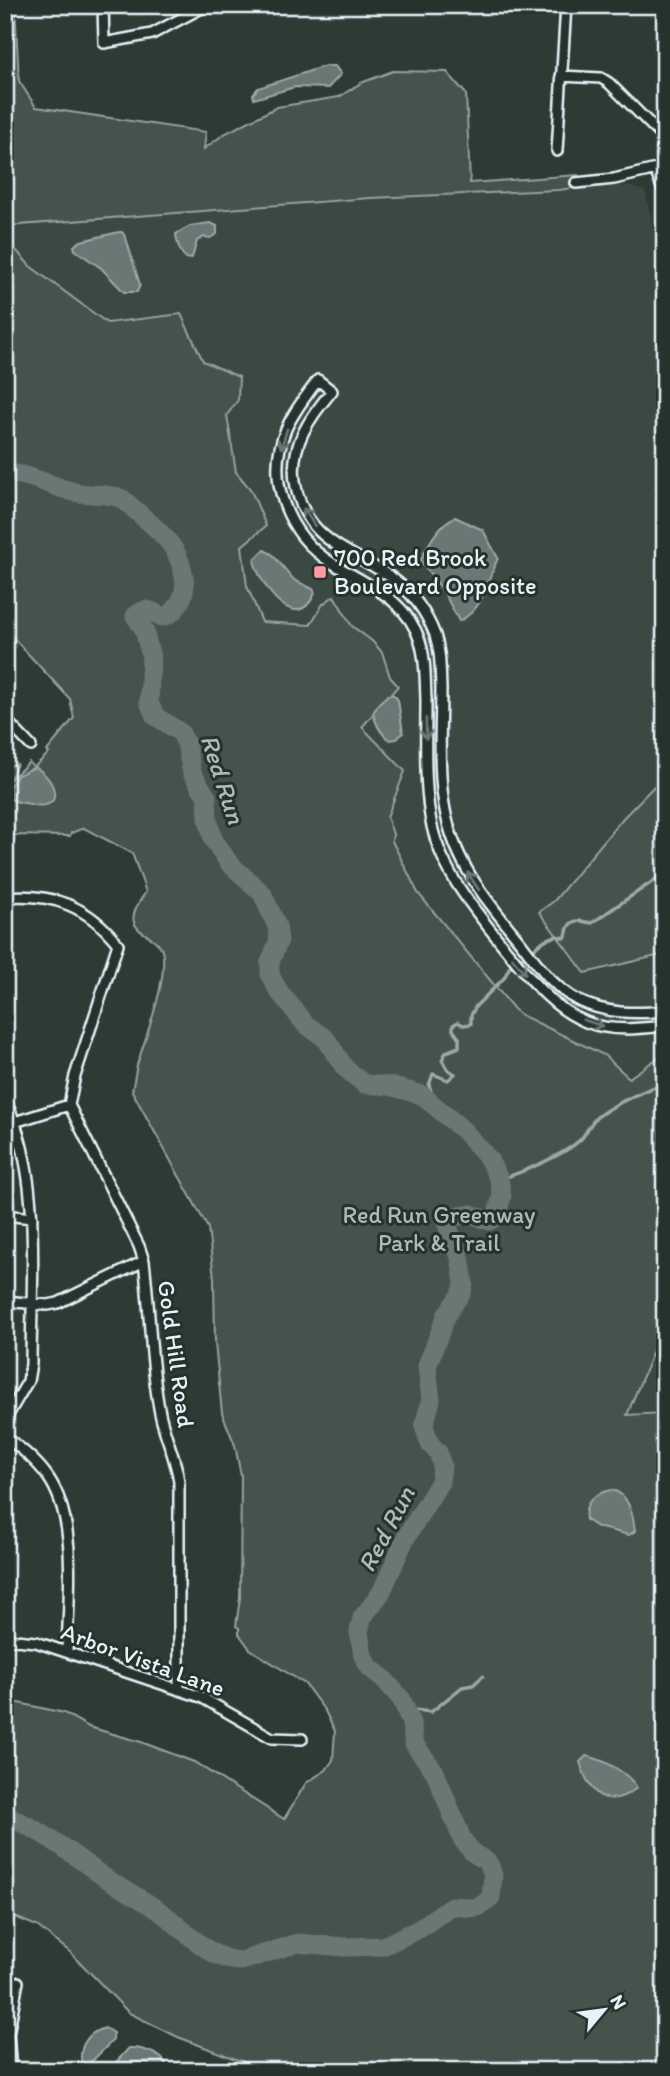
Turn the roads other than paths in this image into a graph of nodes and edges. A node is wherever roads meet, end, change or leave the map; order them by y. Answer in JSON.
{"nodes":[{"id":1,"x":103,"y":5,"type":"edge"},
{"id":2,"x":207,"y":5,"type":"edge"},
{"id":3,"x":566,"y":5,"type":"edge"},
{"id":4,"x":561,"y":76,"type":"junction"},
{"id":5,"x":661,"y":135,"type":"dead end"},
{"id":6,"x":557,"y":151,"type":"dead end"},
{"id":7,"x":660,"y":169,"type":"edge"},
{"id":8,"x":576,"y":183,"type":"dead end"},
{"id":9,"x":665,"y":195,"type":"edge"},
{"id":10,"x":5,"y":719,"type":"edge"},
{"id":11,"x":31,"y":746,"type":"dead end"},
{"id":12,"x":5,"y":897,"type":"edge"},
{"id":13,"x":665,"y":1011,"type":"edge"},
{"id":14,"x":665,"y":1026,"type":"edge"},
{"id":15,"x":5,"y":1100,"type":"edge"},
{"id":16,"x":69,"y":1105,"type":"junction"},
{"id":17,"x":10,"y":1123,"type":"edge"},
{"id":18,"x":5,"y":1215,"type":"edge"},
{"id":19,"x":32,"y":1218,"type":"junction"},
{"id":20,"x":144,"y":1261,"type":"junction"},
{"id":21,"x":5,"y":1301,"type":"edge"},
{"id":22,"x":31,"y":1304,"type":"junction"},
{"id":23,"x":5,"y":1420,"type":"edge"},
{"id":24,"x":5,"y":1437,"type":"edge"},
{"id":25,"x":5,"y":1639,"type":"edge"},
{"id":26,"x":67,"y":1651,"type":"junction"},
{"id":27,"x":179,"y":1690,"type":"junction"},
{"id":28,"x":302,"y":1739,"type":"dead end"},
{"id":29,"x":5,"y":1985,"type":"edge"},
{"id":30,"x":10,"y":2071,"type":"edge"}],
"edges":[{"from":1,"to":2,"type":"street"},
{"from":3,"to":4,"type":"street"},
{"from":4,"to":5,"type":"street"},
{"from":4,"to":6,"type":"street"},
{"from":7,"to":8,"type":"street"},
{"from":7,"to":9,"type":"street"},
{"from":10,"to":11,"type":"street"},
{"from":12,"to":16,"type":"street"},
{"from":13,"to":14,"type":"street","one_way":true},
{"from":15,"to":17,"type":"street"},
{"from":16,"to":17,"type":"street"},
{"from":16,"to":20,"type":"street","name":"Gold Hill Road"},
{"from":17,"to":19,"type":"street"},
{"from":18,"to":19,"type":"street"},
{"from":19,"to":22,"type":"street"},
{"from":20,"to":22,"type":"street"},
{"from":20,"to":27,"type":"street","name":"Gold Hill Road"},
{"from":21,"to":22,"type":"street"},
{"from":22,"to":23,"type":"street"},
{"from":24,"to":26,"type":"street"},
{"from":25,"to":26,"type":"street","name":"Arbor Vista Lane"},
{"from":26,"to":27,"type":"street","name":"Arbor Vista Lane"},
{"from":27,"to":28,"type":"street","name":"Arbor Vista Lane"},
{"from":29,"to":30,"type":"street"}]}
